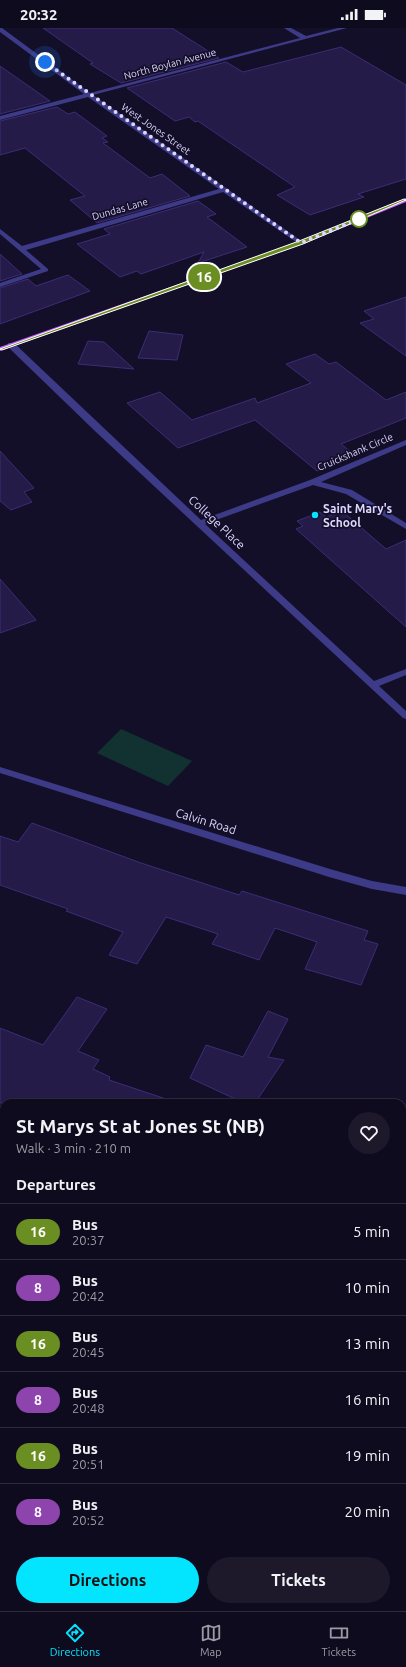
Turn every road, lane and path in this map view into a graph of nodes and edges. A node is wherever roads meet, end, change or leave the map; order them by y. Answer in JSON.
{"nodes":[{"id":1,"x":287,"y":28,"type":"edge"},
{"id":2,"x":344,"y":28,"type":"edge"},
{"id":3,"x":0,"y":29,"type":"edge"},
{"id":4,"x":305,"y":38,"type":"junction"},
{"id":5,"x":89,"y":94,"type":"junction"},
{"id":6,"x":0,"y":118,"type":"edge"},
{"id":7,"x":225,"y":189,"type":"junction"},
{"id":8,"x":406,"y":200,"type":"edge"},
{"id":9,"x":0,"y":231,"type":"edge"},
{"id":10,"x":301,"y":243,"type":"junction"},
{"id":11,"x":21,"y":248,"type":"junction"},
{"id":12,"x":0,"y":285,"type":"edge"},
{"id":13,"x":11,"y":345,"type":"junction"},
{"id":14,"x":0,"y":349,"type":"edge"},
{"id":15,"x":406,"y":442,"type":"edge"},
{"id":16,"x":313,"y":482,"type":"junction"},
{"id":17,"x":200,"y":523,"type":"junction"},
{"id":18,"x":406,"y":527,"type":"edge"},
{"id":19,"x":406,"y":672,"type":"edge"},
{"id":20,"x":373,"y":685,"type":"junction"},
{"id":21,"x":406,"y":716,"type":"edge"},
{"id":22,"x":0,"y":770,"type":"edge"},
{"id":23,"x":406,"y":891,"type":"edge"}],
"edges":[{"from":1,"to":4,"type":"street"},
{"from":2,"to":4,"type":"street","name":"North Boylan Avenue"},
{"from":3,"to":5,"type":"street","name":"West Jones Street"},
{"from":4,"to":5,"type":"street","name":"North Boylan Avenue"},
{"from":5,"to":6,"type":"street","name":"North Boylan Avenue"},
{"from":5,"to":7,"type":"street","name":"West Jones Street"},
{"from":7,"to":10,"type":"street","name":"West Jones Street"},
{"from":7,"to":11,"type":"street","name":"Dundas Lane"},
{"from":8,"to":10,"type":"main road"},
{"from":9,"to":11,"type":"street"},
{"from":10,"to":13,"type":"main road"},
{"from":11,"to":12,"type":"street"},
{"from":13,"to":14,"type":"main road"},
{"from":13,"to":17,"type":"street","name":"College Place"},
{"from":15,"to":16,"type":"street","name":"Cruickshank Circle"},
{"from":16,"to":17,"type":"street","name":"Cruickshank Circle"},
{"from":16,"to":18,"type":"street","name":"Cruickshank Circle"},
{"from":17,"to":20,"type":"street","name":"College Place"},
{"from":19,"to":20,"type":"street"},
{"from":20,"to":21,"type":"street","name":"College Place"},
{"from":22,"to":23,"type":"street","name":"Calvin Road"}]}
